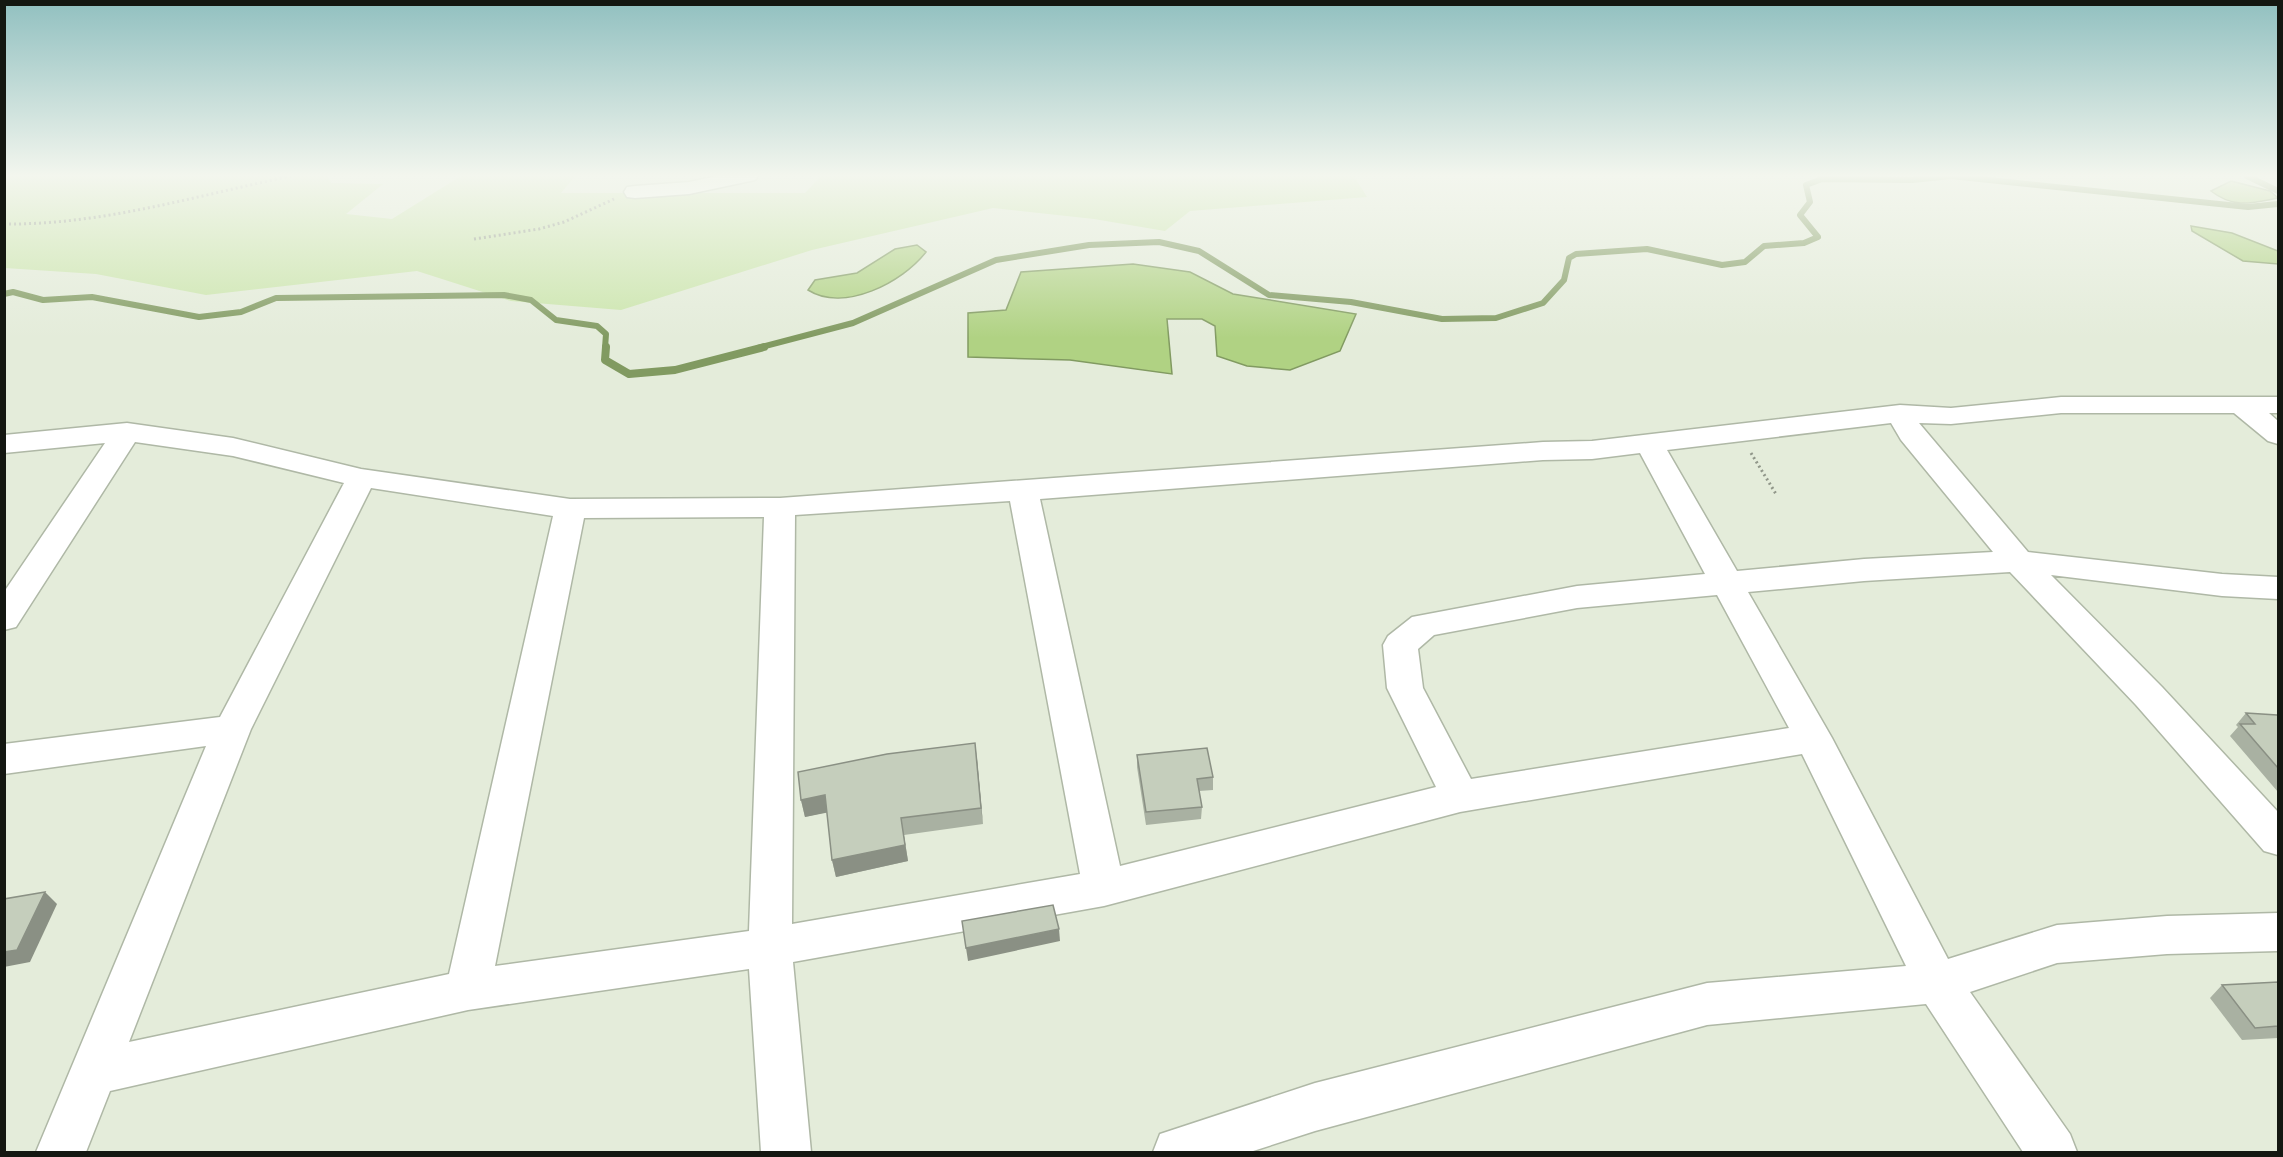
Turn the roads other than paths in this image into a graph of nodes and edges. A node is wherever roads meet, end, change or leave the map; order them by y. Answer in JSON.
{"nodes":[{"id":1,"x":2278,"y":405,"type":"edge"},
{"id":2,"x":2242,"y":406,"type":"junction"},
{"id":3,"x":1900,"y":413,"type":"junction"},
{"id":4,"x":128,"y":432,"type":"junction"},
{"id":5,"x":2278,"y":435,"type":"edge"},
{"id":6,"x":4,"y":444,"type":"edge"},
{"id":7,"x":1650,"y":445,"type":"junction"},
{"id":8,"x":361,"y":478,"type":"junction"},
{"id":9,"x":1023,"y":491,"type":"junction"},
{"id":10,"x":780,"y":507,"type":"junction"},
{"id":11,"x":570,"y":509,"type":"junction"},
{"id":12,"x":2018,"y":561,"type":"junction"},
{"id":13,"x":1729,"y":584,"type":"junction"},
{"id":14,"x":2278,"y":588,"type":"edge"},
{"id":15,"x":10,"y":602,"type":"edge"},
{"id":16,"x":232,"y":729,"type":"junction"},
{"id":17,"x":1813,"y":738,"type":"junction"},
{"id":18,"x":4,"y":759,"type":"edge"},
{"id":19,"x":1460,"y":796,"type":"junction"},
{"id":20,"x":2278,"y":839,"type":"edge"},
{"id":21,"x":1104,"y":888,"type":"junction"},
{"id":22,"x":2278,"y":932,"type":"edge"},
{"id":23,"x":770,"y":946,"type":"junction"},
{"id":24,"x":1937,"y":983,"type":"junction"},
{"id":25,"x":468,"y":990,"type":"junction"},
{"id":26,"x":93,"y":1072,"type":"junction"},
{"id":27,"x":61,"y":1152,"type":"edge"},
{"id":28,"x":786,"y":1152,"type":"edge"},
{"id":29,"x":1178,"y":1152,"type":"edge"},
{"id":30,"x":2052,"y":1152,"type":"edge"}],
"edges":[{"from":1,"to":2,"type":"street"},
{"from":2,"to":3,"type":"street"},
{"from":2,"to":5,"type":"street"},
{"from":3,"to":7,"type":"street"},
{"from":3,"to":12,"type":"street"},
{"from":4,"to":6,"type":"street"},
{"from":4,"to":8,"type":"street"},
{"from":4,"to":15,"type":"street"},
{"from":7,"to":9,"type":"street"},
{"from":7,"to":13,"type":"street"},
{"from":8,"to":11,"type":"street"},
{"from":8,"to":16,"type":"street"},
{"from":9,"to":10,"type":"street"},
{"from":9,"to":21,"type":"street"},
{"from":10,"to":11,"type":"street"},
{"from":10,"to":23,"type":"street"},
{"from":11,"to":25,"type":"street"},
{"from":12,"to":13,"type":"street"},
{"from":12,"to":14,"type":"street"},
{"from":12,"to":20,"type":"street"},
{"from":13,"to":17,"type":"street"},
{"from":13,"to":19,"type":"street"},
{"from":16,"to":18,"type":"street"},
{"from":16,"to":26,"type":"street"},
{"from":17,"to":19,"type":"street"},
{"from":17,"to":24,"type":"street"},
{"from":19,"to":21,"type":"street"},
{"from":21,"to":23,"type":"street"},
{"from":22,"to":24,"type":"street"},
{"from":23,"to":25,"type":"street"},
{"from":23,"to":28,"type":"street"},
{"from":24,"to":29,"type":"street"},
{"from":24,"to":30,"type":"street"},
{"from":25,"to":26,"type":"street"},
{"from":26,"to":27,"type":"street"}]}
